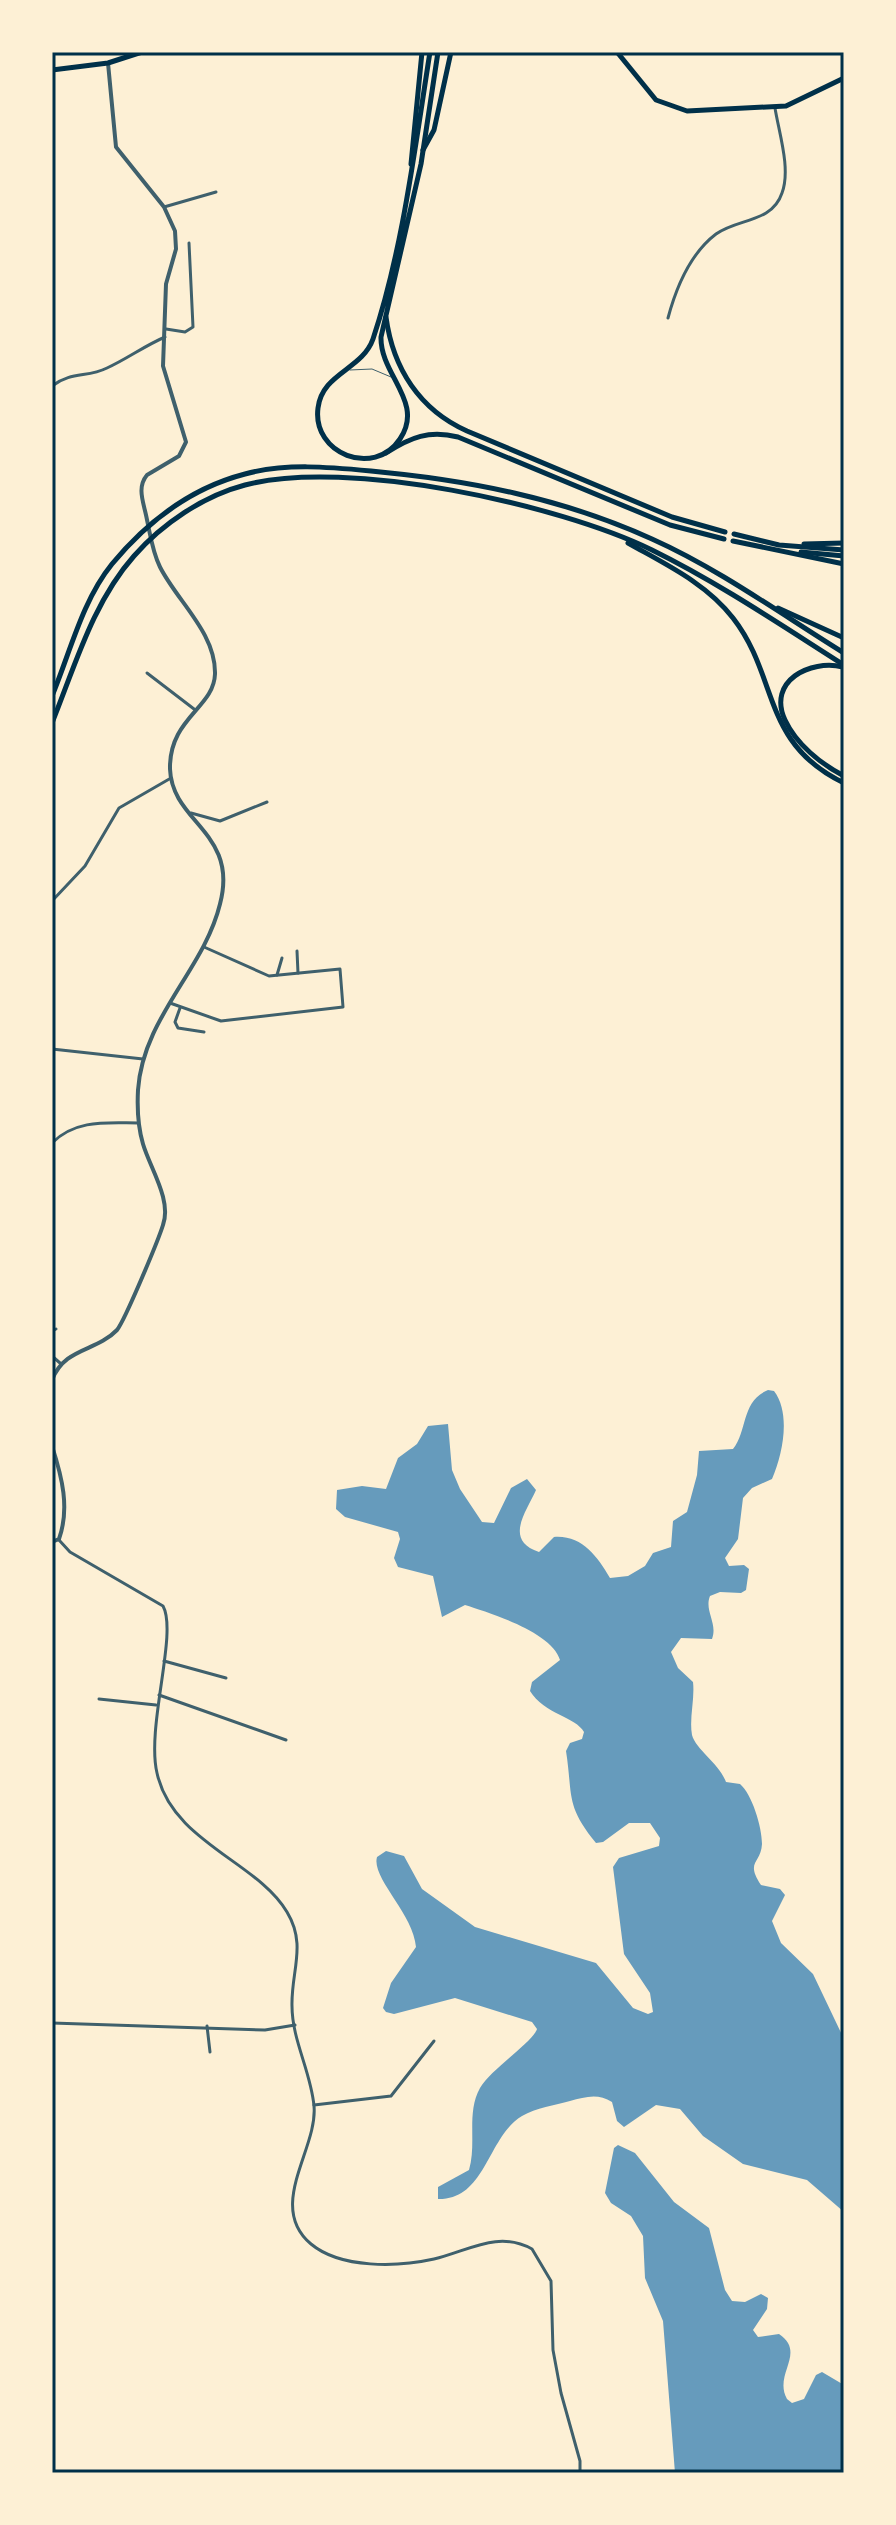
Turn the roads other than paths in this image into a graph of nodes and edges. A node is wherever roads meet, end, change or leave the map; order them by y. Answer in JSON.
{"nodes":[{"id":1,"x":142,"y":52,"type":"edge"},
{"id":2,"x":422,"y":52,"type":"edge"},
{"id":3,"x":430,"y":52,"type":"edge"},
{"id":4,"x":438,"y":52,"type":"edge"},
{"id":5,"x":451,"y":52,"type":"edge"},
{"id":6,"x":617,"y":52,"type":"edge"},
{"id":7,"x":108,"y":63,"type":"junction"},
{"id":8,"x":52,"y":70,"type":"edge"},
{"id":9,"x":844,"y":78,"type":"edge"},
{"id":10,"x":775,"y":108,"type":"junction"},
{"id":11,"x":422,"y":151,"type":"junction"},
{"id":12,"x":412,"y":169,"type":"junction"},
{"id":13,"x":216,"y":192,"type":"dead end"},
{"id":14,"x":164,"y":207,"type":"junction"},
{"id":15,"x":189,"y":243,"type":"dead end"},
{"id":16,"x":386,"y":317,"type":"junction"},
{"id":17,"x":668,"y":318,"type":"dead end"},
{"id":18,"x":166,"y":329,"type":"junction"},
{"id":19,"x":165,"y":337,"type":"junction"},
{"id":20,"x":348,"y":370,"type":"junction"},
{"id":21,"x":394,"y":380,"type":"junction"},
{"id":22,"x":52,"y":386,"type":"edge"},
{"id":23,"x":386,"y":453,"type":"junction"},
{"id":24,"x":602,"y":529,"type":"junction"},
{"id":25,"x":733,"y":538,"type":"dead end"},
{"id":26,"x":844,"y":543,"type":"edge"},
{"id":27,"x":779,"y":547,"type":"junction"},
{"id":28,"x":844,"y":553,"type":"edge"},
{"id":29,"x":844,"y":564,"type":"edge"},
{"id":30,"x":759,"y":600,"type":"junction"},
{"id":31,"x":844,"y":638,"type":"edge"},
{"id":32,"x":844,"y":653,"type":"edge"},
{"id":33,"x":844,"y":666,"type":"edge"},
{"id":34,"x":147,"y":673,"type":"dead end"},
{"id":35,"x":52,"y":696,"type":"edge"},
{"id":36,"x":194,"y":709,"type":"junction"},
{"id":37,"x":52,"y":723,"type":"edge"},
{"id":38,"x":844,"y":776,"type":"edge"},
{"id":39,"x":171,"y":778,"type":"junction"},
{"id":40,"x":844,"y":783,"type":"edge"},
{"id":41,"x":267,"y":802,"type":"dead end"},
{"id":42,"x":191,"y":813,"type":"junction"},
{"id":43,"x":52,"y":901,"type":"edge"},
{"id":44,"x":204,"y":947,"type":"junction"},
{"id":45,"x":297,"y":951,"type":"dead end"},
{"id":46,"x":282,"y":958,"type":"dead end"},
{"id":47,"x":298,"y":973,"type":"junction"},
{"id":48,"x":277,"y":975,"type":"junction"},
{"id":49,"x":169,"y":1003,"type":"junction"},
{"id":50,"x":180,"y":1008,"type":"junction"},
{"id":51,"x":204,"y":1032,"type":"dead end"},
{"id":52,"x":52,"y":1049,"type":"edge"},
{"id":53,"x":143,"y":1059,"type":"junction"},
{"id":54,"x":138,"y":1123,"type":"junction"},
{"id":55,"x":52,"y":1143,"type":"edge"},
{"id":56,"x":52,"y":1356,"type":"edge"},
{"id":57,"x":60,"y":1363,"type":"junction"},
{"id":58,"x":54,"y":1371,"type":"edge"},
{"id":59,"x":52,"y":1380,"type":"edge"},
{"id":60,"x":52,"y":1446,"type":"edge"},
{"id":61,"x":59,"y":1539,"type":"junction"},
{"id":62,"x":52,"y":1542,"type":"edge"},
{"id":63,"x":164,"y":1661,"type":"junction"},
{"id":64,"x":226,"y":1678,"type":"dead end"},
{"id":65,"x":159,"y":1695,"type":"junction"},
{"id":66,"x":99,"y":1699,"type":"dead end"},
{"id":67,"x":156,"y":1705,"type":"junction"},
{"id":68,"x":286,"y":1740,"type":"dead end"},
{"id":69,"x":52,"y":2023,"type":"edge"},
{"id":70,"x":295,"y":2025,"type":"junction"},
{"id":71,"x":207,"y":2026,"type":"junction"},
{"id":72,"x":434,"y":2041,"type":"dead end"},
{"id":73,"x":210,"y":2052,"type":"dead end"},
{"id":74,"x":314,"y":2105,"type":"junction"},
{"id":75,"x":580,"y":2473,"type":"edge"}],
"edges":[{"from":1,"to":7,"type":"highway"},
{"from":2,"to":12,"type":"highway"},
{"from":3,"to":12,"type":"highway"},
{"from":4,"to":11,"type":"highway"},
{"from":5,"to":11,"type":"highway"},
{"from":6,"to":10,"type":"highway"},
{"from":7,"to":8,"type":"highway"},
{"from":7,"to":14,"type":"street"},
{"from":9,"to":10,"type":"highway"},
{"from":10,"to":17,"type":"street"},
{"from":11,"to":16,"type":"highway"},
{"from":12,"to":20,"type":"highway"},
{"from":13,"to":14,"type":"street"},
{"from":14,"to":18,"type":"street"},
{"from":15,"to":18,"type":"street"},
{"from":16,"to":21,"type":"highway"},
{"from":16,"to":23,"type":"highway"},
{"from":18,"to":19,"type":"street"},
{"from":19,"to":22,"type":"street"},
{"from":19,"to":36,"type":"street"},
{"from":20,"to":21,"type":"lane"},
{"from":20,"to":23,"type":"highway"},
{"from":21,"to":23,"type":"highway"},
{"from":24,"to":33,"type":"highway"},
{"from":24,"to":37,"type":"highway"},
{"from":24,"to":40,"type":"highway"},
{"from":25,"to":27,"type":"highway"},
{"from":26,"to":27,"type":"highway"},
{"from":27,"to":28,"type":"highway"},
{"from":27,"to":29,"type":"highway"},
{"from":30,"to":31,"type":"highway"},
{"from":30,"to":32,"type":"highway"},
{"from":30,"to":35,"type":"highway"},
{"from":33,"to":38,"type":"highway"},
{"from":34,"to":36,"type":"street"},
{"from":36,"to":39,"type":"street"},
{"from":39,"to":42,"type":"street"},
{"from":39,"to":43,"type":"street"},
{"from":41,"to":42,"type":"street"},
{"from":42,"to":44,"type":"street"},
{"from":44,"to":48,"type":"street"},
{"from":44,"to":49,"type":"street"},
{"from":45,"to":47,"type":"street"},
{"from":46,"to":48,"type":"street"},
{"from":47,"to":48,"type":"street"},
{"from":47,"to":50,"type":"street"},
{"from":49,"to":50,"type":"street"},
{"from":49,"to":53,"type":"street"},
{"from":50,"to":51,"type":"street"},
{"from":52,"to":53,"type":"street"},
{"from":53,"to":54,"type":"street"},
{"from":54,"to":55,"type":"street"},
{"from":54,"to":57,"type":"street"},
{"from":56,"to":57,"type":"street"},
{"from":57,"to":58,"type":"street"},
{"from":58,"to":59,"type":"street"},
{"from":60,"to":61,"type":"street"},
{"from":61,"to":62,"type":"street"},
{"from":61,"to":63,"type":"street"},
{"from":63,"to":64,"type":"street"},
{"from":63,"to":65,"type":"street"},
{"from":65,"to":67,"type":"street"},
{"from":65,"to":68,"type":"street"},
{"from":66,"to":67,"type":"street"},
{"from":67,"to":70,"type":"street"},
{"from":69,"to":71,"type":"street"},
{"from":70,"to":71,"type":"street"},
{"from":70,"to":74,"type":"street"},
{"from":71,"to":73,"type":"street"},
{"from":72,"to":74,"type":"street"},
{"from":74,"to":75,"type":"street"}]}
